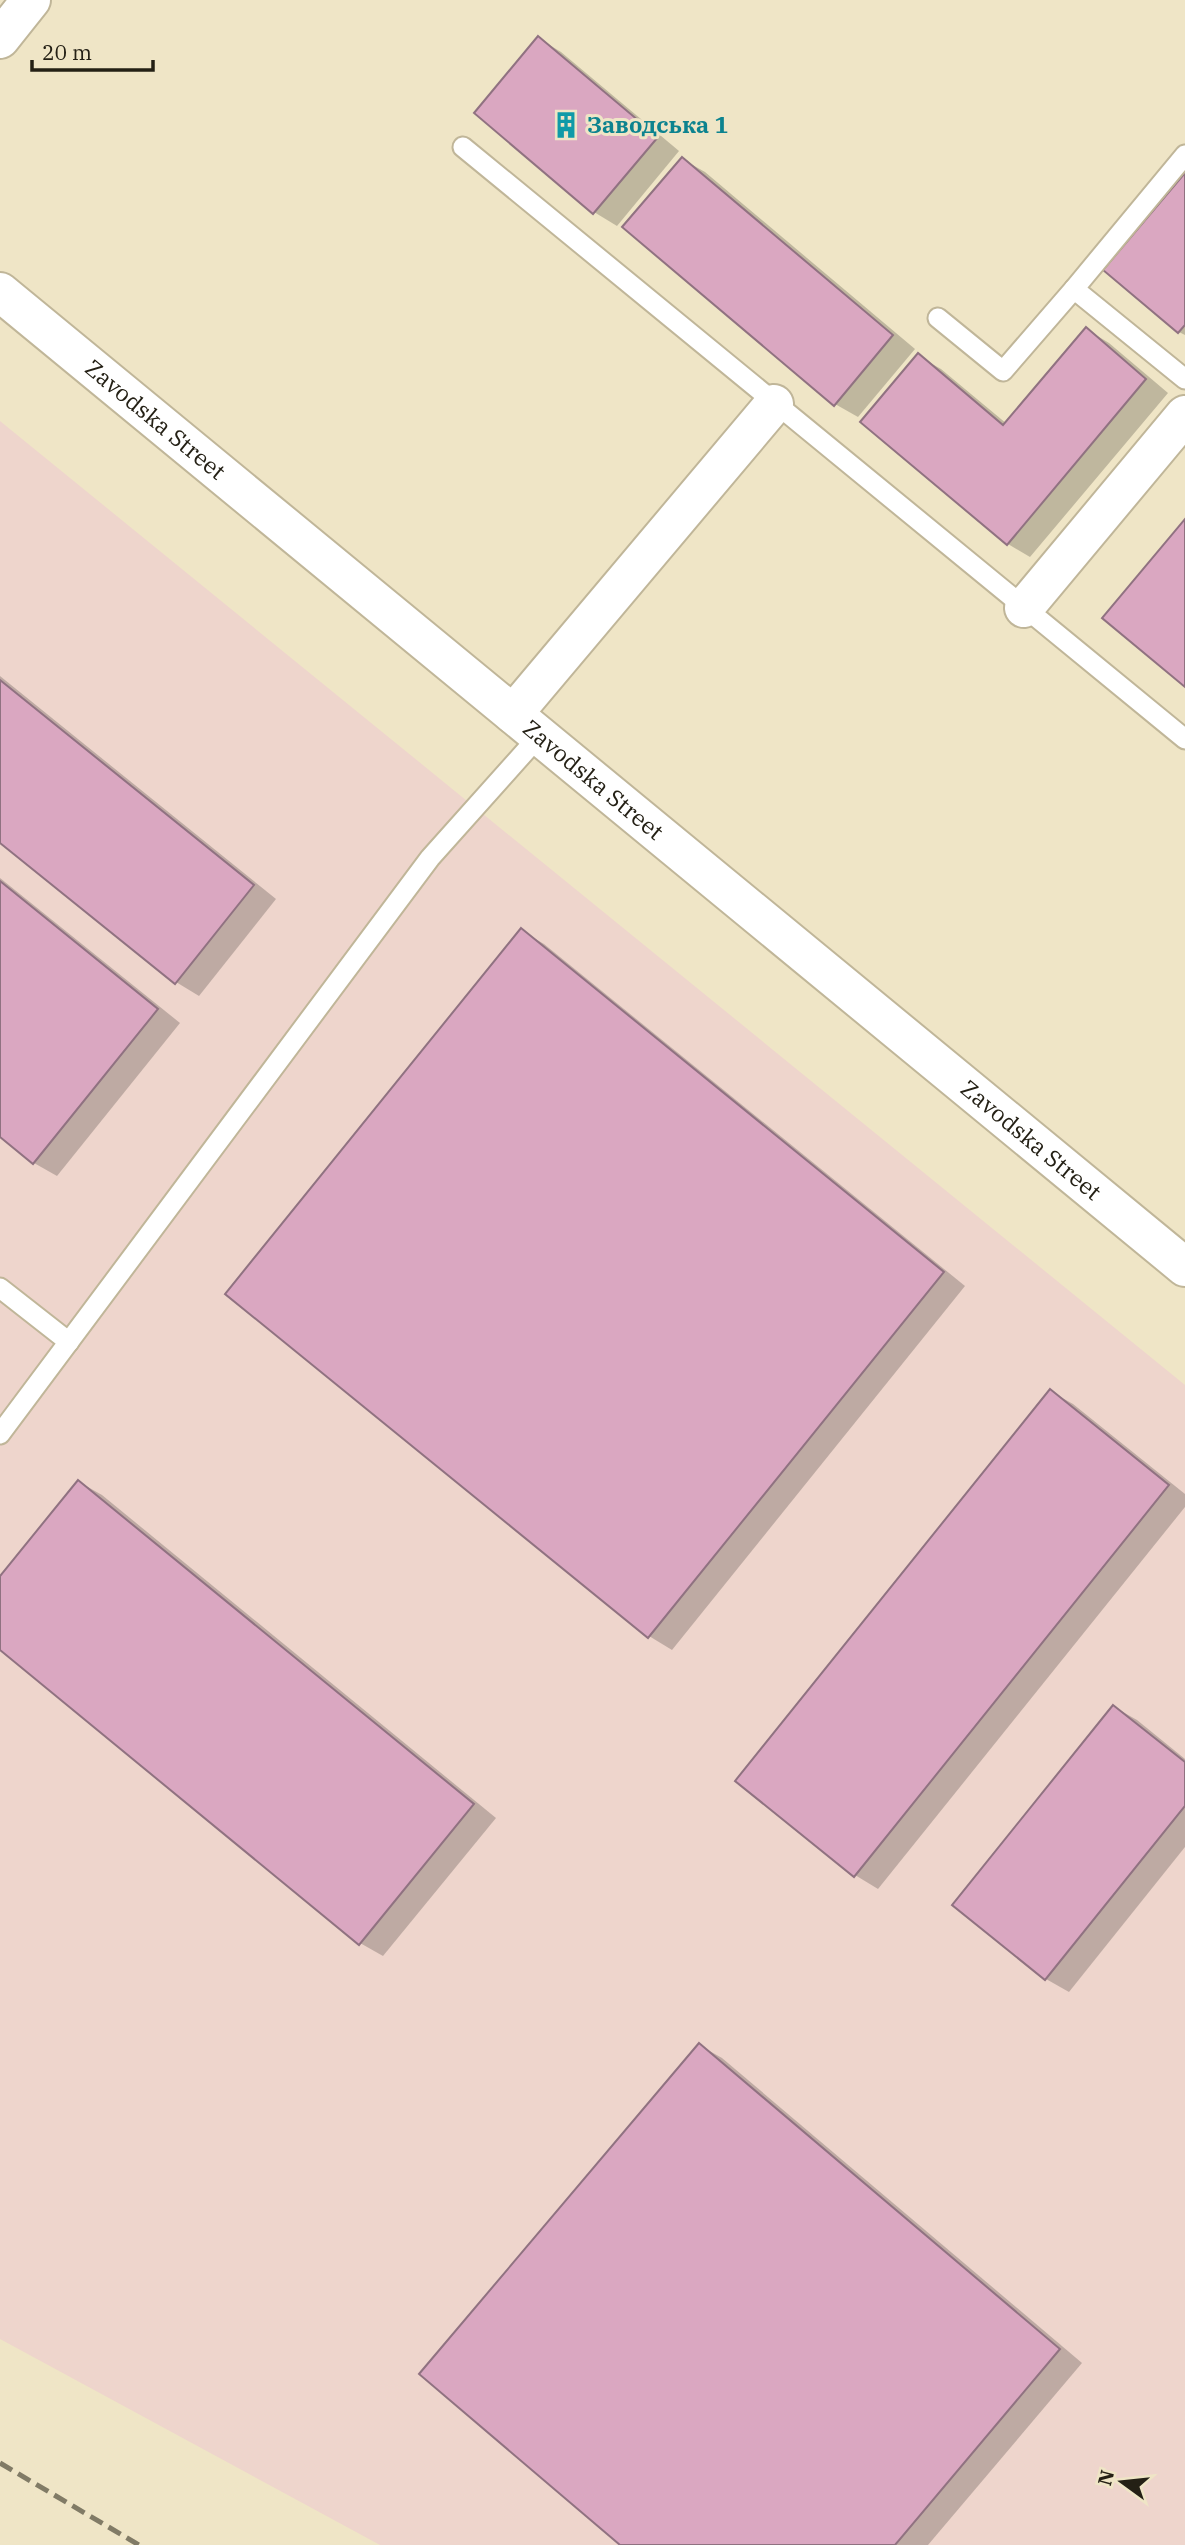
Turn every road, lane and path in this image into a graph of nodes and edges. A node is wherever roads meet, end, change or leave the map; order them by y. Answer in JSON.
{"nodes":[{"id":1,"x":31,"y":0,"type":"edge"},
{"id":2,"x":0,"y":39,"type":"edge"},
{"id":3,"x":463,"y":147,"type":"dead end"},
{"id":4,"x":1185,"y":155,"type":"edge"},
{"id":5,"x":1074,"y":289,"type":"junction"},
{"id":6,"x":0,"y":292,"type":"edge"},
{"id":7,"x":938,"y":318,"type":"dead end"},
{"id":8,"x":1185,"y":379,"type":"edge"},
{"id":9,"x":774,"y":404,"type":"junction"},
{"id":10,"x":1185,"y":415,"type":"edge"},
{"id":11,"x":1024,"y":608,"type":"junction"},
{"id":12,"x":526,"y":725,"type":"junction"},
{"id":13,"x":1185,"y":739,"type":"edge"},
{"id":14,"x":1185,"y":1267,"type":"edge"},
{"id":15,"x":0,"y":1288,"type":"edge"},
{"id":16,"x":69,"y":1342,"type":"junction"},
{"id":17,"x":0,"y":1434,"type":"edge"}],
"edges":[{"from":1,"to":2,"type":"main road"},
{"from":3,"to":9,"type":"lane"},
{"from":4,"to":5,"type":"lane"},
{"from":5,"to":7,"type":"lane"},
{"from":5,"to":8,"type":"lane"},
{"from":6,"to":12,"type":"main road","name":"Zavodska Street"},
{"from":9,"to":11,"type":"lane"},
{"from":9,"to":12,"type":"main road"},
{"from":10,"to":11,"type":"main road"},
{"from":11,"to":13,"type":"lane"},
{"from":12,"to":14,"type":"main road","name":"Zavodska Street"},
{"from":12,"to":16,"type":"lane"},
{"from":15,"to":16,"type":"lane"},
{"from":16,"to":17,"type":"lane"}]}
